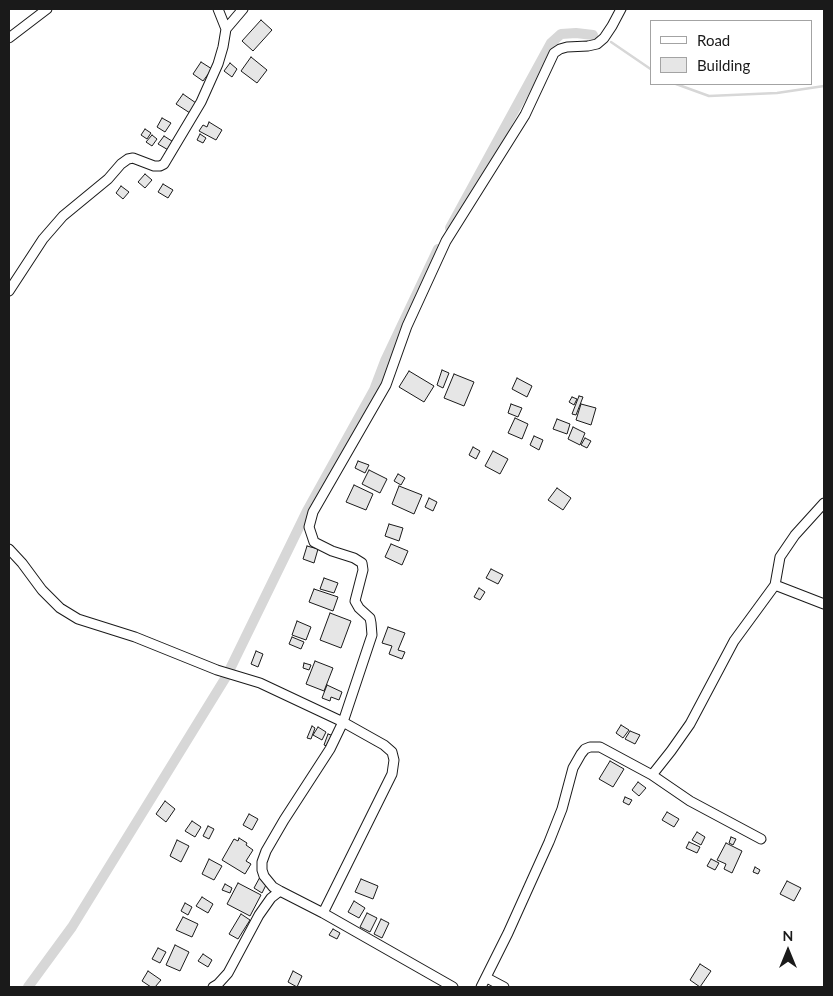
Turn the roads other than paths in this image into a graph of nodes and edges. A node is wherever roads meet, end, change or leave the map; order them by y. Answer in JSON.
{"nodes":[{"id":1,"x":47,"y":9,"type":"edge"},
{"id":2,"x":218,"y":9,"type":"edge"},
{"id":3,"x":242,"y":9,"type":"edge"},
{"id":4,"x":620,"y":9,"type":"edge"},
{"id":5,"x":226,"y":29,"type":"junction"},
{"id":6,"x":9,"y":38,"type":"edge"},
{"id":7,"x":9,"y":291,"type":"edge"},
{"id":8,"x":824,"y":503,"type":"edge"},
{"id":9,"x":9,"y":549,"type":"edge"},
{"id":10,"x":775,"y":586,"type":"junction"},
{"id":11,"x":824,"y":604,"type":"edge"},
{"id":12,"x":343,"y":722,"type":"junction"},
{"id":13,"x":652,"y":776,"type":"junction"},
{"id":14,"x":761,"y":839,"type":"dead end"},
{"id":15,"x":280,"y":891,"type":"junction"},
{"id":16,"x":324,"y":913,"type":"junction"},
{"id":17,"x":487,"y":978,"type":"junction"},
{"id":18,"x":213,"y":987,"type":"edge"},
{"id":19,"x":453,"y":987,"type":"edge"},
{"id":20,"x":481,"y":987,"type":"edge"},
{"id":21,"x":504,"y":987,"type":"edge"}],
"edges":[{"from":1,"to":6,"type":"street"},
{"from":2,"to":5,"type":"street"},
{"from":3,"to":5,"type":"street"},
{"from":4,"to":12,"type":"street"},
{"from":5,"to":7,"type":"street"},
{"from":8,"to":10,"type":"street"},
{"from":9,"to":12,"type":"street"},
{"from":10,"to":11,"type":"street"},
{"from":10,"to":13,"type":"street"},
{"from":12,"to":15,"type":"street"},
{"from":12,"to":16,"type":"street"},
{"from":13,"to":14,"type":"street"},
{"from":13,"to":17,"type":"street"},
{"from":15,"to":16,"type":"street"},
{"from":15,"to":18,"type":"street"},
{"from":16,"to":19,"type":"street"},
{"from":17,"to":20,"type":"street"},
{"from":17,"to":21,"type":"street"}]}
